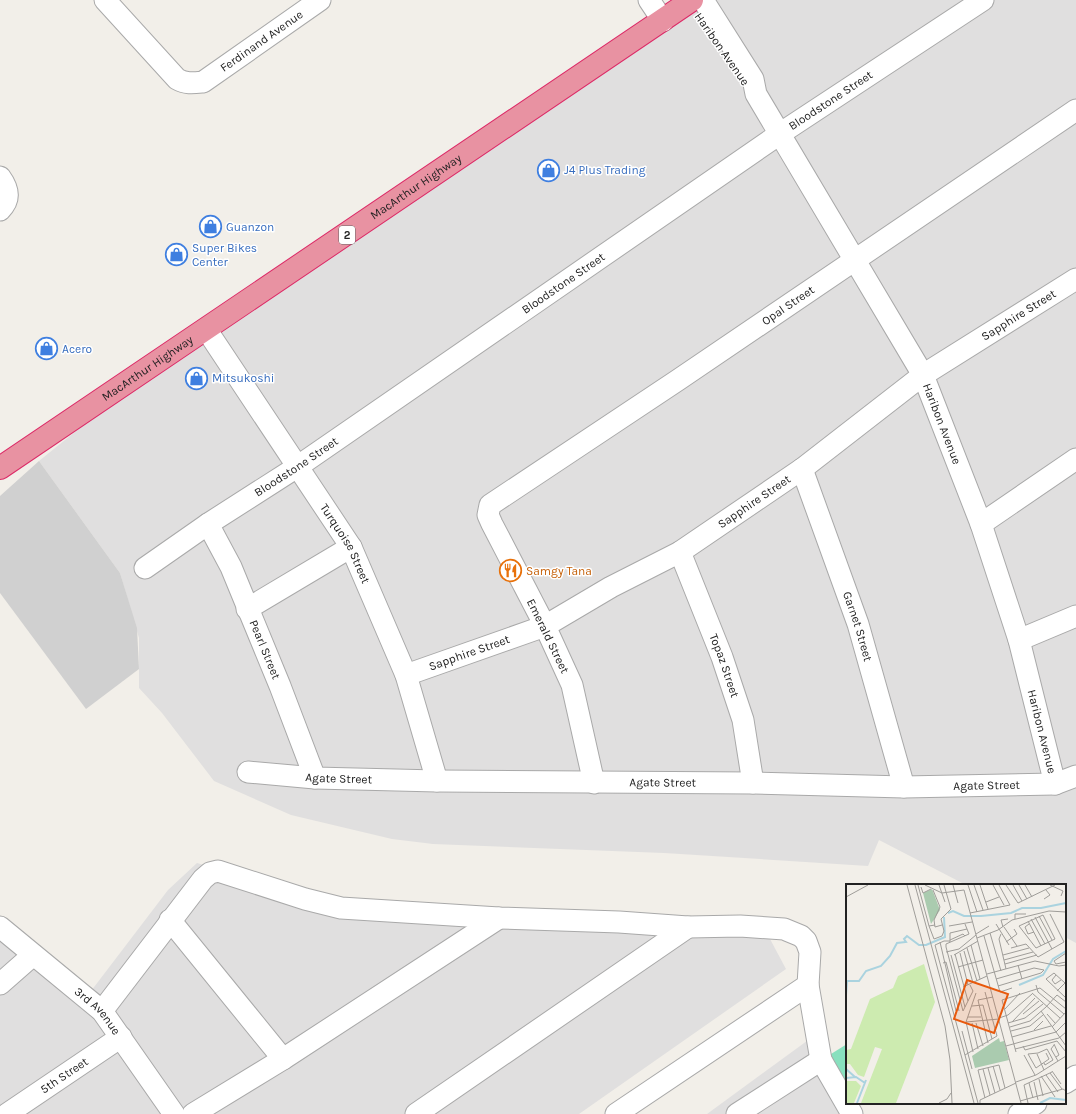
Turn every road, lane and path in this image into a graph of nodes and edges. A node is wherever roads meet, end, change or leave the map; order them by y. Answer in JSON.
{"nodes":[{"id":1,"x":105,"y":0,"type":"edge"},
{"id":2,"x":320,"y":0,"type":"edge"},
{"id":3,"x":649,"y":0,"type":"edge"},
{"id":4,"x":983,"y":0,"type":"edge"},
{"id":5,"x":695,"y":1,"type":"edge"},
{"id":6,"x":664,"y":21,"type":"junction"},
{"id":7,"x":1076,"y":110,"type":"edge"},
{"id":8,"x":781,"y":133,"type":"junction"},
{"id":9,"x":0,"y":177,"type":"edge"},
{"id":10,"x":0,"y":210,"type":"edge"},
{"id":11,"x":855,"y":260,"type":"junction"},
{"id":12,"x":1076,"y":279,"type":"edge"},
{"id":13,"x":206,"y":329,"type":"junction"},
{"id":14,"x":923,"y":376,"type":"junction"},
{"id":15,"x":1076,"y":459,"type":"edge"},
{"id":16,"x":297,"y":467,"type":"junction"},
{"id":17,"x":0,"y":468,"type":"edge"},
{"id":18,"x":802,"y":469,"type":"junction"},
{"id":19,"x":498,"y":499,"type":"joint"},
{"id":20,"x":208,"y":524,"type":"junction"},
{"id":21,"x":981,"y":524,"type":"junction"},
{"id":22,"x":351,"y":547,"type":"junction"},
{"id":23,"x":680,"y":552,"type":"junction"},
{"id":24,"x":145,"y":568,"type":"dead end"},
{"id":25,"x":247,"y":609,"type":"junction"},
{"id":26,"x":1076,"y":616,"type":"edge"},
{"id":27,"x":545,"y":626,"type":"junction"},
{"id":28,"x":1019,"y":640,"type":"junction"},
{"id":29,"x":406,"y":675,"type":"junction"},
{"id":30,"x":248,"y":772,"type":"dead end"},
{"id":31,"x":1076,"y":776,"type":"edge"},
{"id":32,"x":315,"y":778,"type":"junction"},
{"id":33,"x":437,"y":782,"type":"junction"},
{"id":34,"x":594,"y":783,"type":"junction"},
{"id":35,"x":753,"y":783,"type":"junction"},
{"id":36,"x":1054,"y":784,"type":"junction"},
{"id":37,"x":904,"y":787,"type":"junction"},
{"id":38,"x":499,"y":918,"type":"junction"},
{"id":39,"x":170,"y":920,"type":"junction"},
{"id":40,"x":0,"y":927,"type":"edge"},
{"id":41,"x":688,"y":927,"type":"junction"},
{"id":42,"x":33,"y":955,"type":"junction"},
{"id":43,"x":0,"y":984,"type":"edge"},
{"id":44,"x":808,"y":985,"type":"junction"},
{"id":45,"x":102,"y":1011,"type":"junction"},
{"id":46,"x":121,"y":1037,"type":"junction"},
{"id":47,"x":283,"y":1058,"type":"junction"},
{"id":48,"x":821,"y":1060,"type":"junction"},
{"id":49,"x":1076,"y":1076,"type":"edge"},
{"id":50,"x":1066,"y":1082,"type":"edge"},
{"id":51,"x":846,"y":1104,"type":"edge"},
{"id":52,"x":846,"y":1104,"type":"edge"},
{"id":53,"x":1034,"y":1104,"type":"edge"},
{"id":54,"x":7,"y":1114,"type":"edge"},
{"id":55,"x":174,"y":1114,"type":"edge"},
{"id":56,"x":193,"y":1114,"type":"edge"},
{"id":57,"x":416,"y":1114,"type":"edge"},
{"id":58,"x":616,"y":1114,"type":"edge"},
{"id":59,"x":737,"y":1114,"type":"edge"},
{"id":60,"x":852,"y":1114,"type":"edge"},
{"id":61,"x":1019,"y":1114,"type":"edge"}],
"edges":[{"from":1,"to":2,"type":"street","name":"Ferdinand Avenue"},
{"from":3,"to":6,"type":"street"},
{"from":4,"to":8,"type":"street","name":"Bloodstone Street"},
{"from":5,"to":6,"type":"highway","name":"MacArthur Highway","number":"2"},
{"from":5,"to":8,"type":"street","name":"Haribon Avenue"},
{"from":6,"to":13,"type":"highway","name":"MacArthur Highway","number":"2"},
{"from":7,"to":11,"type":"street","name":"Opal Street"},
{"from":8,"to":11,"type":"street","name":"Haribon Avenue"},
{"from":8,"to":16,"type":"street","name":"Bloodstone Street"},
{"from":9,"to":10,"type":"street"},
{"from":11,"to":14,"type":"street","name":"Haribon Avenue"},
{"from":11,"to":19,"type":"street","name":"Opal Street"},
{"from":12,"to":14,"type":"street","name":"Sapphire Street"},
{"from":13,"to":16,"type":"street","name":"Turquoise Street"},
{"from":13,"to":17,"type":"highway","name":"MacArthur Highway","number":"2"},
{"from":14,"to":18,"type":"street","name":"Sapphire Street"},
{"from":14,"to":21,"type":"street","name":"Haribon Avenue"},
{"from":15,"to":21,"type":"street"},
{"from":16,"to":20,"type":"street","name":"Bloodstone Street"},
{"from":16,"to":22,"type":"street","name":"Turquoise Street"},
{"from":18,"to":23,"type":"street","name":"Sapphire Street"},
{"from":18,"to":37,"type":"street","name":"Garnet Street"},
{"from":19,"to":27,"type":"street","name":"Emerald Street"},
{"from":20,"to":24,"type":"street","name":"Bloodstone Street"},
{"from":20,"to":25,"type":"street","name":"Pearl Street"},
{"from":21,"to":28,"type":"street","name":"Haribon Avenue"},
{"from":22,"to":25,"type":"street"},
{"from":22,"to":29,"type":"street","name":"Turquoise Street"},
{"from":23,"to":27,"type":"street","name":"Sapphire Street"},
{"from":23,"to":35,"type":"street","name":"Topaz Street"},
{"from":25,"to":32,"type":"street","name":"Pearl Street"},
{"from":26,"to":28,"type":"street"},
{"from":27,"to":29,"type":"street","name":"Sapphire Street"},
{"from":27,"to":34,"type":"street","name":"Emerald Street"},
{"from":28,"to":36,"type":"street","name":"Haribon Avenue"},
{"from":29,"to":33,"type":"street","name":"Turquoise Street"},
{"from":30,"to":32,"type":"street","name":"Agate Street"},
{"from":31,"to":36,"type":"street","name":"Agate Street"},
{"from":32,"to":33,"type":"street","name":"Agate Street"},
{"from":33,"to":34,"type":"street","name":"Agate Street"},
{"from":34,"to":35,"type":"street","name":"Agate Street"},
{"from":35,"to":37,"type":"street","name":"Agate Street"},
{"from":36,"to":37,"type":"street","name":"Agate Street"},
{"from":38,"to":39,"type":"street"},
{"from":38,"to":41,"type":"street"},
{"from":38,"to":47,"type":"street"},
{"from":39,"to":45,"type":"street"},
{"from":39,"to":47,"type":"street"},
{"from":40,"to":42,"type":"street","name":"3rd Avenue"},
{"from":41,"to":44,"type":"street"},
{"from":41,"to":57,"type":"street"},
{"from":42,"to":43,"type":"street"},
{"from":42,"to":45,"type":"street","name":"3rd Avenue"},
{"from":44,"to":48,"type":"street"},
{"from":44,"to":58,"type":"street"},
{"from":45,"to":46,"type":"street","name":"3rd Avenue"},
{"from":46,"to":54,"type":"street","name":"5th Street"},
{"from":46,"to":55,"type":"street","name":"3rd Avenue"},
{"from":47,"to":56,"type":"street"},
{"from":48,"to":51,"type":"street"},
{"from":48,"to":59,"type":"street"},
{"from":49,"to":50,"type":"street"},
{"from":52,"to":60,"type":"street"},
{"from":53,"to":61,"type":"street"}]}
